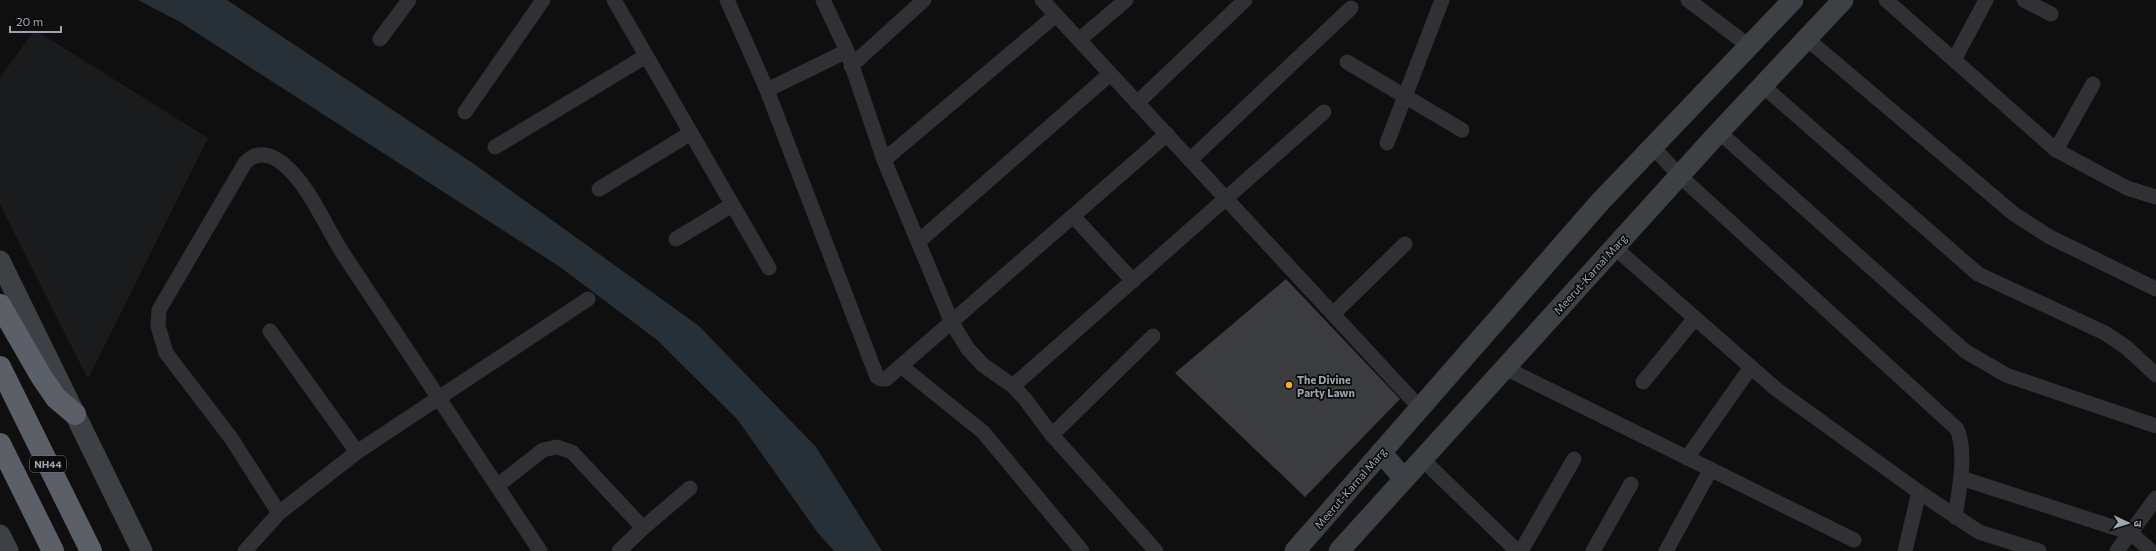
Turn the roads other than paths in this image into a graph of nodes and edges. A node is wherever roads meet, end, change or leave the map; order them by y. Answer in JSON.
{"nodes":[{"id":1,"x":409,"y":0,"type":"edge"},
{"id":2,"x":543,"y":0,"type":"edge"},
{"id":3,"x":614,"y":0,"type":"edge"},
{"id":4,"x":727,"y":0,"type":"edge"},
{"id":5,"x":823,"y":0,"type":"edge"},
{"id":6,"x":924,"y":0,"type":"edge"},
{"id":7,"x":1042,"y":0,"type":"edge"},
{"id":8,"x":1126,"y":0,"type":"edge"},
{"id":9,"x":1245,"y":0,"type":"edge"},
{"id":10,"x":1442,"y":0,"type":"edge"},
{"id":11,"x":1688,"y":0,"type":"edge"},
{"id":12,"x":1793,"y":0,"type":"edge"},
{"id":13,"x":1843,"y":0,"type":"edge"},
{"id":14,"x":1886,"y":0,"type":"edge"},
{"id":15,"x":1986,"y":0,"type":"edge"},
{"id":16,"x":2024,"y":0,"type":"edge"},
{"id":17,"x":1705,"y":5,"type":"edge"},
{"id":18,"x":1351,"y":8,"type":"dead end"},
{"id":19,"x":1056,"y":14,"type":"junction"},
{"id":20,"x":2052,"y":14,"type":"dead end"},
{"id":21,"x":380,"y":39,"type":"dead end"},
{"id":22,"x":1807,"y":39,"type":"junction"},
{"id":23,"x":1079,"y":40,"type":"junction"},
{"id":24,"x":1749,"y":46,"type":"junction"},
{"id":25,"x":847,"y":51,"type":"junction"},
{"id":26,"x":646,"y":56,"type":"junction"},
{"id":27,"x":1954,"y":60,"type":"junction"},
{"id":28,"x":1347,"y":62,"type":"dead end"},
{"id":29,"x":851,"y":66,"type":"junction"},
{"id":30,"x":1110,"y":74,"type":"junction"},
{"id":31,"x":2094,"y":84,"type":"dead end"},
{"id":32,"x":1763,"y":86,"type":"junction"},
{"id":33,"x":766,"y":90,"type":"junction"},
{"id":34,"x":1404,"y":97,"type":"junction"},
{"id":35,"x":1137,"y":103,"type":"junction"},
{"id":36,"x":465,"y":112,"type":"dead end"},
{"id":37,"x":1324,"y":112,"type":"dead end"},
{"id":38,"x":1462,"y":130,"type":"dead end"},
{"id":39,"x":1719,"y":132,"type":"junction"},
{"id":40,"x":691,"y":133,"type":"junction"},
{"id":41,"x":1166,"y":134,"type":"junction"},
{"id":42,"x":1387,"y":143,"type":"dead end"},
{"id":43,"x":495,"y":147,"type":"dead end"},
{"id":44,"x":1653,"y":147,"type":"junction"},
{"id":45,"x":2056,"y":150,"type":"junction"},
{"id":46,"x":884,"y":160,"type":"junction"},
{"id":47,"x":1190,"y":160,"type":"junction"},
{"id":48,"x":1680,"y":176,"type":"junction"},
{"id":49,"x":599,"y":189,"type":"dead end"},
{"id":50,"x":2156,"y":197,"type":"edge"},
{"id":51,"x":1227,"y":199,"type":"junction"},
{"id":52,"x":732,"y":204,"type":"junction"},
{"id":53,"x":1074,"y":216,"type":"junction"},
{"id":54,"x":676,"y":239,"type":"dead end"},
{"id":55,"x":918,"y":242,"type":"junction"},
{"id":56,"x":1405,"y":244,"type":"dead end"},
{"id":57,"x":1614,"y":247,"type":"junction"},
{"id":58,"x":0,"y":261,"type":"edge"},
{"id":59,"x":769,"y":268,"type":"dead end"},
{"id":60,"x":1134,"y":281,"type":"junction"},
{"id":61,"x":2156,"y":289,"type":"edge"},
{"id":62,"x":588,"y":299,"type":"dead end"},
{"id":63,"x":0,"y":305,"type":"edge"},
{"id":64,"x":1333,"y":314,"type":"junction"},
{"id":65,"x":1695,"y":318,"type":"junction"},
{"id":66,"x":952,"y":323,"type":"junction"},
{"id":67,"x":270,"y":331,"type":"dead end"},
{"id":68,"x":1153,"y":336,"type":"dead end"},
{"id":69,"x":901,"y":366,"type":"junction"},
{"id":70,"x":1751,"y":366,"type":"junction"},
{"id":71,"x":1505,"y":368,"type":"junction"},
{"id":72,"x":3,"y":372,"type":"edge"},
{"id":73,"x":2156,"y":375,"type":"edge"},
{"id":74,"x":1644,"y":382,"type":"dead end"},
{"id":75,"x":1013,"y":386,"type":"junction"},
{"id":76,"x":438,"y":397,"type":"junction"},
{"id":77,"x":1420,"y":408,"type":"junction"},
{"id":78,"x":75,"y":414,"type":"junction"},
{"id":79,"x":2156,"y":426,"type":"edge"},
{"id":80,"x":1052,"y":435,"type":"junction"},
{"id":81,"x":0,"y":444,"type":"edge"},
{"id":82,"x":357,"y":452,"type":"junction"},
{"id":83,"x":1381,"y":452,"type":"junction"},
{"id":84,"x":1687,"y":458,"type":"junction"},
{"id":85,"x":1422,"y":459,"type":"junction"},
{"id":86,"x":1574,"y":459,"type":"dead end"},
{"id":87,"x":1711,"y":469,"type":"junction"},
{"id":88,"x":1961,"y":478,"type":"junction"},
{"id":89,"x":1404,"y":479,"type":"junction"},
{"id":90,"x":1631,"y":484,"type":"dead end"},
{"id":91,"x":497,"y":486,"type":"junction"},
{"id":92,"x":690,"y":488,"type":"dead end"},
{"id":93,"x":1920,"y":492,"type":"junction"},
{"id":94,"x":2156,"y":498,"type":"edge"},
{"id":95,"x":279,"y":512,"type":"junction"},
{"id":96,"x":1955,"y":517,"type":"junction"},
{"id":97,"x":643,"y":528,"type":"junction"},
{"id":98,"x":2131,"y":533,"type":"junction"},
{"id":99,"x":0,"y":535,"type":"edge"},
{"id":100,"x":1854,"y":540,"type":"dead end"},
{"id":101,"x":8,"y":551,"type":"edge"},
{"id":102,"x":53,"y":551,"type":"edge"},
{"id":103,"x":91,"y":551,"type":"edge"},
{"id":104,"x":142,"y":551,"type":"edge"},
{"id":105,"x":245,"y":551,"type":"edge"},
{"id":106,"x":540,"y":551,"type":"edge"},
{"id":107,"x":619,"y":551,"type":"edge"},
{"id":108,"x":1082,"y":551,"type":"edge"},
{"id":109,"x":1156,"y":551,"type":"edge"},
{"id":110,"x":1295,"y":551,"type":"edge"},
{"id":111,"x":1339,"y":551,"type":"edge"},
{"id":112,"x":1517,"y":551,"type":"edge"},
{"id":113,"x":1521,"y":551,"type":"edge"},
{"id":114,"x":1593,"y":551,"type":"edge"},
{"id":115,"x":1666,"y":551,"type":"edge"},
{"id":116,"x":1905,"y":551,"type":"edge"},
{"id":117,"x":2039,"y":551,"type":"edge"},
{"id":118,"x":2117,"y":551,"type":"edge"},
{"id":119,"x":2151,"y":551,"type":"edge"}],
"edges":[{"from":1,"to":21,"type":"street"},
{"from":2,"to":36,"type":"street"},
{"from":3,"to":26,"type":"street"},
{"from":4,"to":33,"type":"street"},
{"from":5,"to":25,"type":"street"},
{"from":6,"to":29,"type":"street"},
{"from":7,"to":19,"type":"street"},
{"from":8,"to":23,"type":"street"},
{"from":9,"to":35,"type":"street"},
{"from":10,"to":34,"type":"street"},
{"from":11,"to":17,"type":"street"},
{"from":12,"to":24,"type":"street","name":"Meerut-Karnal Marg"},
{"from":13,"to":22,"type":"street","name":"Meerut-Karnal Marg"},
{"from":14,"to":27,"type":"street"},
{"from":15,"to":27,"type":"street"},
{"from":16,"to":20,"type":"street"},
{"from":17,"to":24,"type":"street"},
{"from":18,"to":47,"type":"street"},
{"from":19,"to":23,"type":"street"},
{"from":19,"to":46,"type":"street"},
{"from":22,"to":32,"type":"street","name":"Meerut-Karnal Marg"},
{"from":22,"to":61,"type":"street"},
{"from":23,"to":30,"type":"street"},
{"from":24,"to":44,"type":"street","name":"Meerut-Karnal Marg"},
{"from":25,"to":29,"type":"street"},
{"from":25,"to":33,"type":"street"},
{"from":26,"to":40,"type":"street"},
{"from":26,"to":43,"type":"street"},
{"from":27,"to":45,"type":"street"},
{"from":28,"to":34,"type":"street"},
{"from":29,"to":46,"type":"street"},
{"from":30,"to":35,"type":"street"},
{"from":30,"to":55,"type":"street"},
{"from":31,"to":45,"type":"street"},
{"from":32,"to":39,"type":"street","name":"Meerut-Karnal Marg"},
{"from":32,"to":73,"type":"street"},
{"from":33,"to":69,"type":"street"},
{"from":34,"to":38,"type":"street"},
{"from":34,"to":42,"type":"street"},
{"from":35,"to":41,"type":"street"},
{"from":37,"to":51,"type":"street"},
{"from":39,"to":48,"type":"street","name":"Meerut-Karnal Marg"},
{"from":39,"to":79,"type":"street"},
{"from":40,"to":49,"type":"street"},
{"from":40,"to":52,"type":"street"},
{"from":41,"to":47,"type":"street"},
{"from":41,"to":53,"type":"street"},
{"from":44,"to":48,"type":"street"},
{"from":44,"to":77,"type":"street","name":"Meerut-Karnal Marg"},
{"from":45,"to":50,"type":"street"},
{"from":46,"to":55,"type":"street"},
{"from":47,"to":51,"type":"street"},
{"from":48,"to":57,"type":"street","name":"Meerut-Karnal Marg"},
{"from":48,"to":88,"type":"street"},
{"from":51,"to":60,"type":"street"},
{"from":51,"to":64,"type":"street"},
{"from":52,"to":54,"type":"street"},
{"from":52,"to":59,"type":"street"},
{"from":53,"to":60,"type":"street"},
{"from":53,"to":66,"type":"street"},
{"from":55,"to":66,"type":"street"},
{"from":56,"to":64,"type":"street"},
{"from":57,"to":65,"type":"street"},
{"from":57,"to":71,"type":"street","name":"Meerut-Karnal Marg"},
{"from":58,"to":78,"type":"street"},
{"from":60,"to":75,"type":"street"},
{"from":62,"to":76,"type":"street"},
{"from":63,"to":78,"type":"highway"},
{"from":64,"to":77,"type":"street"},
{"from":65,"to":70,"type":"street"},
{"from":65,"to":74,"type":"street"},
{"from":66,"to":69,"type":"street"},
{"from":66,"to":75,"type":"street"},
{"from":67,"to":82,"type":"street"},
{"from":68,"to":80,"type":"street"},
{"from":69,"to":108,"type":"street"},
{"from":70,"to":84,"type":"street"},
{"from":70,"to":93,"type":"street"},
{"from":71,"to":84,"type":"street"},
{"from":71,"to":85,"type":"street","name":"Meerut-Karnal Marg"},
{"from":72,"to":103,"type":"highway","number":"NH44"},
{"from":75,"to":80,"type":"street"},
{"from":76,"to":82,"type":"street"},
{"from":76,"to":91,"type":"street"},
{"from":76,"to":95,"type":"street"},
{"from":77,"to":83,"type":"street","name":"Meerut-Karnal Marg"},
{"from":78,"to":104,"type":"street"},
{"from":80,"to":109,"type":"street"},
{"from":81,"to":102,"type":"highway","number":"NH44"},
{"from":82,"to":95,"type":"street"},
{"from":83,"to":89,"type":"street"},
{"from":83,"to":110,"type":"street","name":"Meerut-Karnal Marg"},
{"from":84,"to":87,"type":"street"},
{"from":85,"to":89,"type":"street","name":"Meerut-Karnal Marg"},
{"from":85,"to":112,"type":"street"},
{"from":86,"to":113,"type":"street"},
{"from":87,"to":100,"type":"street"},
{"from":87,"to":115,"type":"street"},
{"from":88,"to":96,"type":"street"},
{"from":88,"to":98,"type":"street"},
{"from":89,"to":111,"type":"street","name":"Meerut-Karnal Marg"},
{"from":90,"to":114,"type":"street"},
{"from":91,"to":97,"type":"street"},
{"from":91,"to":106,"type":"street"},
{"from":92,"to":97,"type":"street"},
{"from":93,"to":96,"type":"street"},
{"from":93,"to":116,"type":"street"},
{"from":94,"to":98,"type":"street"},
{"from":95,"to":105,"type":"street"},
{"from":96,"to":117,"type":"street"},
{"from":97,"to":107,"type":"street"},
{"from":98,"to":118,"type":"street"},
{"from":98,"to":119,"type":"street"},
{"from":99,"to":101,"type":"street"}]}
